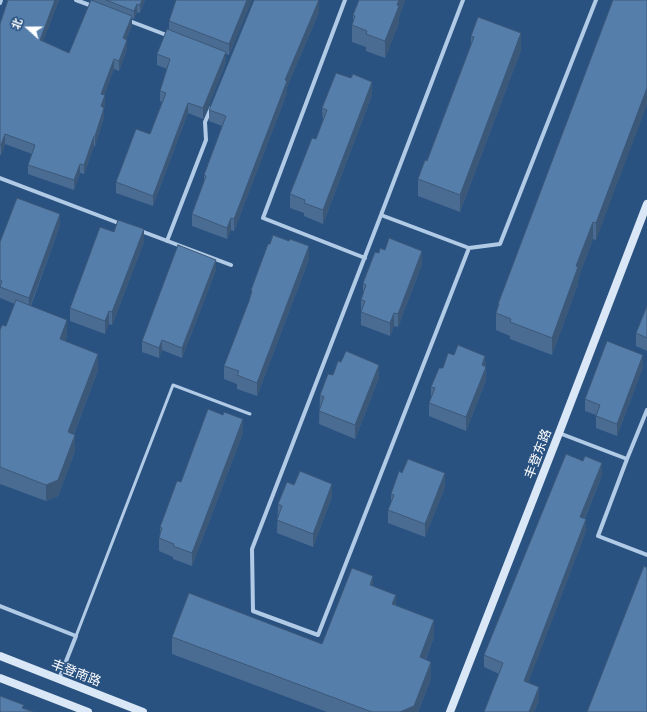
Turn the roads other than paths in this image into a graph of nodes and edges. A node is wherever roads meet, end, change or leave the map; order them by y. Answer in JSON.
{"nodes":[{"id":1,"x":1,"y":0,"type":"edge"},
{"id":2,"x":76,"y":0,"type":"edge"},
{"id":3,"x":345,"y":0,"type":"edge"},
{"id":4,"x":463,"y":0,"type":"edge"},
{"id":5,"x":596,"y":0,"type":"edge"},
{"id":6,"x":0,"y":3,"type":"edge"},
{"id":7,"x":98,"y":8,"type":"edge"},
{"id":8,"x":120,"y":17,"type":"edge"},
{"id":9,"x":172,"y":37,"type":"edge"},
{"id":10,"x":214,"y":102,"type":"edge"},
{"id":11,"x":0,"y":178,"type":"edge"},
{"id":12,"x":647,"y":204,"type":"edge"},
{"id":13,"x":381,"y":215,"type":"junction"},
{"id":14,"x":124,"y":225,"type":"edge"},
{"id":15,"x":138,"y":230,"type":"edge"},
{"id":16,"x":167,"y":241,"type":"junction"},
{"id":17,"x":469,"y":248,"type":"junction"},
{"id":18,"x":365,"y":258,"type":"junction"},
{"id":19,"x":231,"y":266,"type":"dead end"},
{"id":20,"x":647,"y":410,"type":"edge"},
{"id":21,"x":250,"y":414,"type":"dead end"},
{"id":22,"x":559,"y":433,"type":"junction"},
{"id":23,"x":627,"y":459,"type":"junction"},
{"id":24,"x":647,"y":555,"type":"edge"},
{"id":25,"x":0,"y":606,"type":"edge"},
{"id":26,"x":76,"y":636,"type":"junction"},
{"id":27,"x":0,"y":656,"type":"edge"},
{"id":28,"x":0,"y":678,"type":"edge"},
{"id":29,"x":59,"y":680,"type":"junction"},
{"id":30,"x":88,"y":712,"type":"edge"},
{"id":31,"x":142,"y":712,"type":"edge"},
{"id":32,"x":450,"y":712,"type":"edge"}],
"edges":[{"from":1,"to":6,"type":"street"},
{"from":2,"to":7,"type":"street"},
{"from":3,"to":18,"type":"street"},
{"from":4,"to":13,"type":"street"},
{"from":5,"to":17,"type":"street"},
{"from":8,"to":9,"type":"street"},
{"from":10,"to":16,"type":"street"},
{"from":11,"to":14,"type":"street"},
{"from":12,"to":22,"type":"street","name":"丰登东路"},
{"from":13,"to":17,"type":"street"},
{"from":13,"to":18,"type":"street"},
{"from":15,"to":16,"type":"street"},
{"from":16,"to":19,"type":"street"},
{"from":17,"to":18,"type":"street"},
{"from":20,"to":23,"type":"street"},
{"from":21,"to":26,"type":"lane"},
{"from":22,"to":23,"type":"street"},
{"from":22,"to":32,"type":"street","name":"丰登东路"},
{"from":23,"to":24,"type":"street"},
{"from":25,"to":26,"type":"street"},
{"from":26,"to":29,"type":"street"},
{"from":27,"to":29,"type":"street","name":"丰登南路"},
{"from":28,"to":30,"type":"street"},
{"from":29,"to":31,"type":"street","name":"丰登南路"}]}
